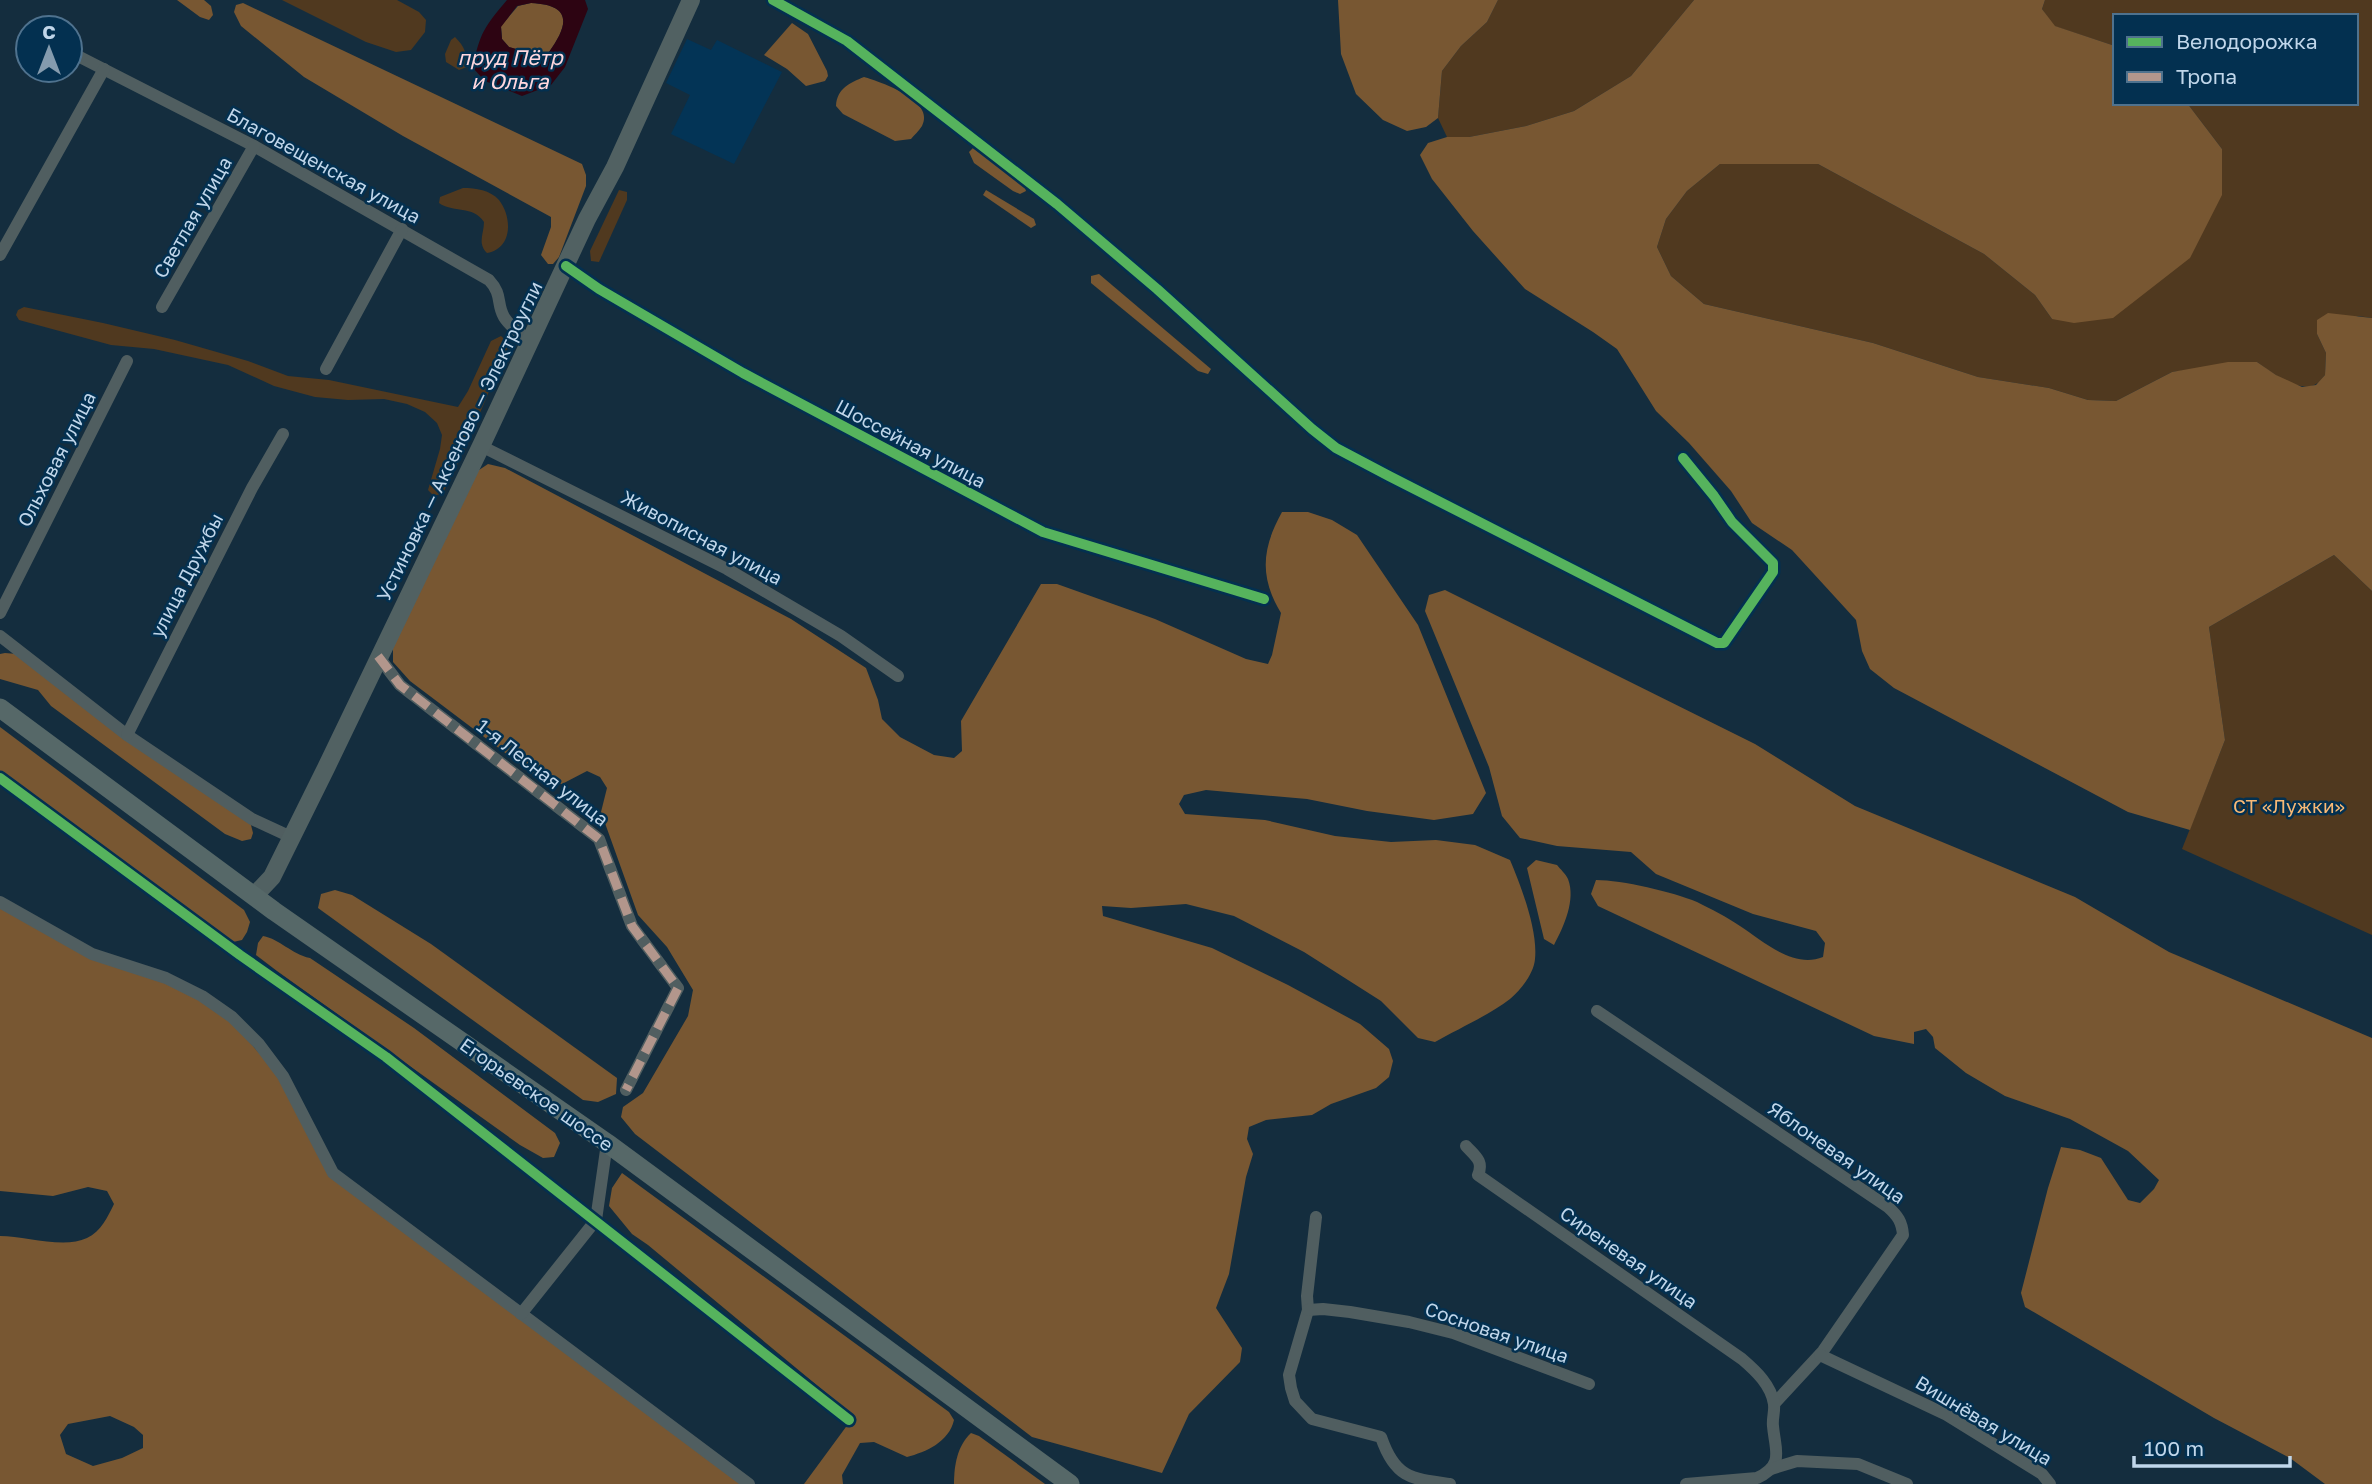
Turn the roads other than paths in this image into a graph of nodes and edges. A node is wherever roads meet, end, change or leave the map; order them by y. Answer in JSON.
{"nodes":[{"id":1,"x":691,"y":0,"type":"edge"},
{"id":2,"x":774,"y":0,"type":"edge"},
{"id":3,"x":84,"y":59,"type":"edge"},
{"id":4,"x":104,"y":69,"type":"junction"},
{"id":5,"x":254,"y":146,"type":"junction"},
{"id":6,"x":401,"y":229,"type":"junction"},
{"id":7,"x":0,"y":255,"type":"edge"},
{"id":8,"x":566,"y":266,"type":"junction"},
{"id":9,"x":162,"y":307,"type":"dead end"},
{"id":10,"x":530,"y":341,"type":"junction"},
{"id":11,"x":127,"y":361,"type":"dead end"},
{"id":12,"x":326,"y":369,"type":"dead end"},
{"id":13,"x":283,"y":434,"type":"dead end"},
{"id":14,"x":481,"y":446,"type":"junction"},
{"id":15,"x":1683,"y":458,"type":"dead end"},
{"id":16,"x":1264,"y":599,"type":"dead end"},
{"id":17,"x":0,"y":612,"type":"edge"},
{"id":18,"x":0,"y":636,"type":"edge"},
{"id":19,"x":6,"y":647,"type":"edge"},
{"id":20,"x":378,"y":656,"type":"junction"},
{"id":21,"x":898,"y":676,"type":"dead end"},
{"id":22,"x":0,"y":708,"type":"edge"},
{"id":23,"x":127,"y":735,"type":"junction"},
{"id":24,"x":0,"y":778,"type":"edge"},
{"id":25,"x":291,"y":836,"type":"junction"},
{"id":26,"x":255,"y":895,"type":"junction"},
{"id":27,"x":0,"y":902,"type":"edge"},
{"id":28,"x":1597,"y":1011,"type":"dead end"},
{"id":29,"x":626,"y":1090,"type":"dead end"},
{"id":30,"x":607,"y":1143,"type":"junction"},
{"id":31,"x":1466,"y":1146,"type":"dead end"},
{"id":32,"x":1316,"y":1217,"type":"dead end"},
{"id":33,"x":596,"y":1220,"type":"junction"},
{"id":34,"x":1308,"y":1310,"type":"junction"},
{"id":35,"x":521,"y":1314,"type":"junction"},
{"id":36,"x":1819,"y":1355,"type":"junction"},
{"id":37,"x":1589,"y":1384,"type":"dead end"},
{"id":38,"x":1774,"y":1404,"type":"junction"},
{"id":39,"x":849,"y":1420,"type":"dead end"},
{"id":40,"x":1771,"y":1469,"type":"junction"},
{"id":41,"x":749,"y":1484,"type":"edge"},
{"id":42,"x":1070,"y":1484,"type":"edge"},
{"id":43,"x":1450,"y":1484,"type":"edge"},
{"id":44,"x":1686,"y":1484,"type":"edge"},
{"id":45,"x":1907,"y":1484,"type":"edge"},
{"id":46,"x":2050,"y":1484,"type":"edge"}],
"edges":[{"from":1,"to":8,"type":"main road","name":"Устиновка — Аксеново — Электроугли"},
{"from":2,"to":15,"type":"street"},
{"from":3,"to":4,"type":"street","name":"Благовещенская улица"},
{"from":4,"to":5,"type":"street","name":"Благовещенская улица"},
{"from":4,"to":7,"type":"street"},
{"from":5,"to":6,"type":"street","name":"Благовещенская улица"},
{"from":5,"to":9,"type":"street","name":"Светлая улица"},
{"from":6,"to":10,"type":"street","name":"Благовещенская улица"},
{"from":6,"to":12,"type":"street"},
{"from":8,"to":10,"type":"main road","name":"Устиновка — Аксеново — Электроугли"},
{"from":8,"to":16,"type":"street","name":"Шоссейная улица"},
{"from":10,"to":14,"type":"main road","name":"Устиновка — Аксеново — Электроугли"},
{"from":11,"to":17,"type":"street","name":"Ольховая улица"},
{"from":13,"to":23,"type":"street","name":"улица Дружбы"},
{"from":14,"to":20,"type":"main road","name":"Устиновка — Аксеново — Электроугли"},
{"from":14,"to":21,"type":"street","name":"Живописная улица"},
{"from":18,"to":19,"type":"street"},
{"from":19,"to":23,"type":"street"},
{"from":20,"to":25,"type":"main road","name":"Устиновка — Аксеново — Электроугли"},
{"from":20,"to":29,"type":"street","name":"1-я Лесная улица"},
{"from":22,"to":26,"type":"main road","name":"Егорьевское шоссе"},
{"from":23,"to":25,"type":"street"},
{"from":24,"to":33,"type":"street"},
{"from":25,"to":26,"type":"main road","name":"Устиновка — Аксеново — Электроугли"},
{"from":26,"to":30,"type":"main road","name":"Егорьевское шоссе"},
{"from":27,"to":35,"type":"street"},
{"from":28,"to":36,"type":"street","name":"Яблоневая улица"},
{"from":30,"to":33,"type":"street"},
{"from":30,"to":42,"type":"main road","name":"Егорьевское шоссе"},
{"from":31,"to":38,"type":"street","name":"Сиреневая улица"},
{"from":32,"to":34,"type":"street"},
{"from":33,"to":35,"type":"street"},
{"from":33,"to":39,"type":"street"},
{"from":34,"to":37,"type":"street","name":"Сосновая улица"},
{"from":34,"to":43,"type":"street"},
{"from":35,"to":41,"type":"street"},
{"from":36,"to":38,"type":"street","name":"Яблоневая улица"},
{"from":36,"to":46,"type":"street","name":"Вишнёвая улица"},
{"from":38,"to":40,"type":"street"},
{"from":40,"to":44,"type":"street"},
{"from":40,"to":45,"type":"street"}]}
